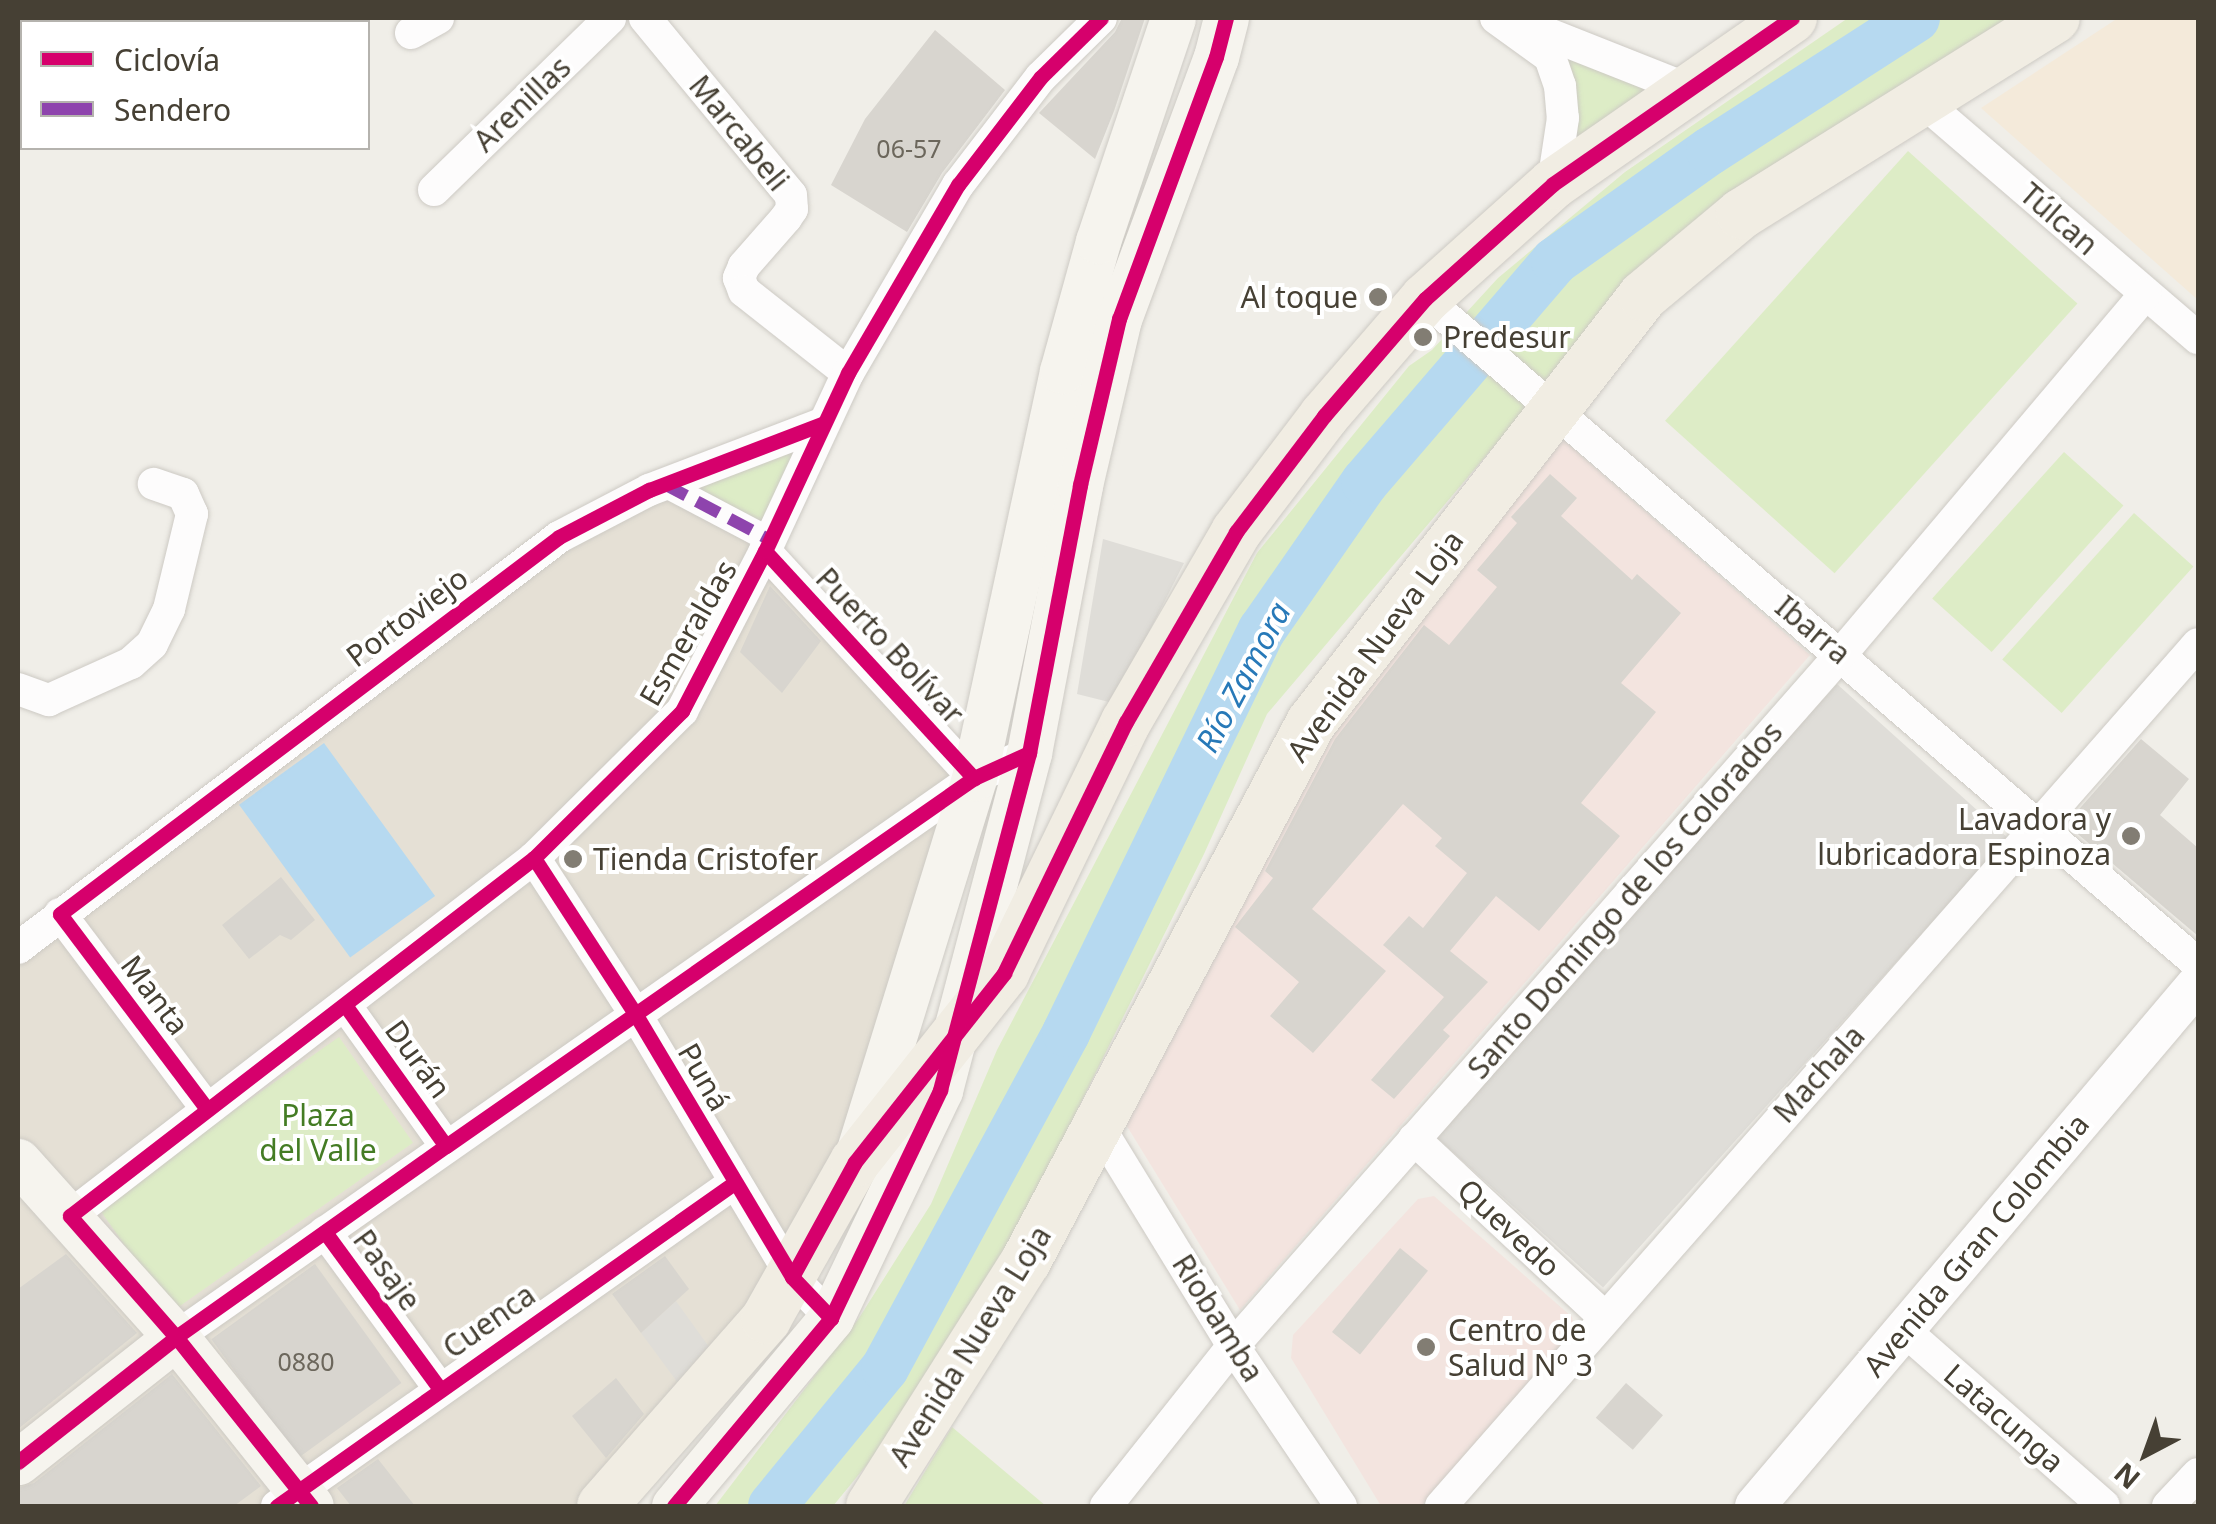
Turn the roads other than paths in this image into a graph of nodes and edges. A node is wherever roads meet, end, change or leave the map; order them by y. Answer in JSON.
{"nodes":[{"id":1,"x":610,"y":18,"type":"edge"},
{"id":2,"x":645,"y":18,"type":"edge"},
{"id":3,"x":1101,"y":18,"type":"edge"},
{"id":4,"x":1173,"y":18,"type":"edge"},
{"id":5,"x":1226,"y":18,"type":"edge"},
{"id":6,"x":1496,"y":18,"type":"edge"},
{"id":7,"x":1507,"y":18,"type":"edge"},
{"id":8,"x":1792,"y":18,"type":"edge"},
{"id":9,"x":2055,"y":18,"type":"edge"},
{"id":10,"x":1742,"y":37,"type":"edge"},
{"id":11,"x":1687,"y":89,"type":"junction"},
{"id":12,"x":1920,"y":99,"type":"junction"},
{"id":13,"x":1553,"y":184,"type":"junction"},
{"id":14,"x":434,"y":190,"type":"dead end"},
{"id":15,"x":2146,"y":294,"type":"junction"},
{"id":16,"x":1435,"y":308,"type":"junction"},
{"id":17,"x":2198,"y":338,"type":"edge"},
{"id":18,"x":848,"y":373,"type":"junction"},
{"id":19,"x":1544,"y":402,"type":"junction"},
{"id":20,"x":822,"y":424,"type":"junction"},
{"id":21,"x":154,"y":484,"type":"dead end"},
{"id":22,"x":664,"y":484,"type":"junction"},
{"id":23,"x":768,"y":546,"type":"junction"},
{"id":24,"x":2198,"y":644,"type":"edge"},
{"id":25,"x":1842,"y":653,"type":"junction"},
{"id":26,"x":18,"y":689,"type":"edge"},
{"id":27,"x":1028,"y":753,"type":"junction"},
{"id":28,"x":974,"y":778,"type":"junction"},
{"id":29,"x":2039,"y":826,"type":"junction"},
{"id":30,"x":534,"y":858,"type":"junction"},
{"id":31,"x":60,"y":914,"type":"junction"},
{"id":32,"x":18,"y":948,"type":"edge"},
{"id":33,"x":2198,"y":964,"type":"edge"},
{"id":34,"x":2198,"y":983,"type":"edge"},
{"id":35,"x":345,"y":1005,"type":"junction"},
{"id":36,"x":636,"y":1015,"type":"junction"},
{"id":37,"x":956,"y":1037,"type":"junction"},
{"id":38,"x":207,"y":1110,"type":"junction"},
{"id":39,"x":1099,"y":1128,"type":"junction"},
{"id":40,"x":18,"y":1130,"type":"edge"},
{"id":41,"x":1414,"y":1139,"type":"junction"},
{"id":42,"x":446,"y":1146,"type":"junction"},
{"id":43,"x":18,"y":1161,"type":"edge"},
{"id":44,"x":855,"y":1162,"type":"junction"},
{"id":45,"x":734,"y":1183,"type":"junction"},
{"id":46,"x":70,"y":1216,"type":"junction"},
{"id":47,"x":326,"y":1232,"type":"junction"},
{"id":48,"x":792,"y":1277,"type":"junction"},
{"id":49,"x":1604,"y":1316,"type":"junction"},
{"id":50,"x":831,"y":1318,"type":"junction"},
{"id":51,"x":1904,"y":1330,"type":"junction"},
{"id":52,"x":176,"y":1337,"type":"junction"},
{"id":53,"x":1234,"y":1346,"type":"junction"},
{"id":54,"x":440,"y":1389,"type":"junction"},
{"id":55,"x":18,"y":1462,"type":"edge"},
{"id":56,"x":2198,"y":1474,"type":"edge"},
{"id":57,"x":295,"y":1501,"type":"edge"},
{"id":58,"x":602,"y":1506,"type":"edge"},
{"id":59,"x":674,"y":1506,"type":"edge"},
{"id":60,"x":871,"y":1506,"type":"edge"},
{"id":61,"x":1106,"y":1506,"type":"edge"},
{"id":62,"x":1341,"y":1506,"type":"edge"},
{"id":63,"x":1441,"y":1506,"type":"edge"},
{"id":64,"x":1755,"y":1506,"type":"edge"},
{"id":65,"x":2104,"y":1506,"type":"edge"},
{"id":66,"x":2168,"y":1506,"type":"edge"}],
"edges":[{"from":1,"to":14,"type":"street","name":"Arenillas"},
{"from":2,"to":18,"type":"street","name":"Marcabeli"},
{"from":3,"to":18,"type":"street","name":"Esmeraldas"},
{"from":4,"to":28,"type":"main road"},
{"from":5,"to":27,"type":"main road"},
{"from":6,"to":13,"type":"street"},
{"from":7,"to":11,"type":"street"},
{"from":8,"to":10,"type":"main road"},
{"from":9,"to":12,"type":"main road","name":"Avenida Nueva Loja"},
{"from":10,"to":11,"type":"main road"},
{"from":11,"to":13,"type":"main road"},
{"from":12,"to":15,"type":"street","name":"Túlcan"},
{"from":12,"to":19,"type":"main road","name":"Avenida Nueva Loja"},
{"from":13,"to":16,"type":"main road"},
{"from":15,"to":17,"type":"street","name":"Túlcan"},
{"from":15,"to":25,"type":"street","name":"Santo Domingo de los Colorados"},
{"from":16,"to":19,"type":"street","name":"Ibarra"},
{"from":16,"to":37,"type":"main road"},
{"from":18,"to":20,"type":"street","name":"Esmeraldas"},
{"from":19,"to":25,"type":"street","name":"Ibarra"},
{"from":19,"to":39,"type":"main road","name":"Avenida Nueva Loja"},
{"from":20,"to":22,"type":"street","name":"Portoviejo"},
{"from":20,"to":23,"type":"street","name":"Esmeraldas"},
{"from":21,"to":26,"type":"street"},
{"from":22,"to":23,"type":"street"},
{"from":22,"to":31,"type":"street","name":"Portoviejo"},
{"from":23,"to":28,"type":"street","name":"Puerto Bolívar"},
{"from":23,"to":30,"type":"street","name":"Esmeraldas"},
{"from":24,"to":29,"type":"street","name":"Machala"},
{"from":25,"to":29,"type":"street","name":"Ibarra"},
{"from":25,"to":41,"type":"street","name":"Santo Domingo de los Colorados"},
{"from":27,"to":28,"type":"street"},
{"from":27,"to":37,"type":"main road"},
{"from":28,"to":36,"type":"street"},
{"from":28,"to":44,"type":"main road"},
{"from":29,"to":33,"type":"street","name":"Ibarra"},
{"from":29,"to":49,"type":"street","name":"Machala"},
{"from":30,"to":35,"type":"street","name":"Esmeraldas"},
{"from":30,"to":36,"type":"street","name":"Puná"},
{"from":31,"to":32,"type":"street","name":"Portoviejo"},
{"from":31,"to":38,"type":"street","name":"Manta"},
{"from":34,"to":51,"type":"street","name":"Avenida Gran Colombia"},
{"from":35,"to":38,"type":"street","name":"Esmeraldas"},
{"from":35,"to":42,"type":"street","name":"Durán"},
{"from":36,"to":42,"type":"street"},
{"from":36,"to":45,"type":"street","name":"Puná"},
{"from":37,"to":44,"type":"main road"},
{"from":37,"to":50,"type":"main road"},
{"from":38,"to":46,"type":"street","name":"Esmeraldas"},
{"from":39,"to":53,"type":"street","name":"Riobamba"},
{"from":39,"to":60,"type":"main road","name":"Avenida Nueva Loja"},
{"from":40,"to":46,"type":"main road"},
{"from":41,"to":49,"type":"street","name":"Quevedo"},
{"from":41,"to":53,"type":"street","name":"Santo Domingo de los Colorados"},
{"from":42,"to":47,"type":"street"},
{"from":43,"to":46,"type":"main road"},
{"from":44,"to":48,"type":"main road"},
{"from":45,"to":48,"type":"street","name":"Puná"},
{"from":45,"to":54,"type":"street","name":"Cuenca"},
{"from":46,"to":52,"type":"main road"},
{"from":47,"to":52,"type":"street"},
{"from":47,"to":54,"type":"street","name":"Pasaje"},
{"from":48,"to":50,"type":"street","name":"Puná"},
{"from":48,"to":58,"type":"main road"},
{"from":49,"to":63,"type":"street","name":"Machala"},
{"from":50,"to":59,"type":"main road"},
{"from":51,"to":64,"type":"street","name":"Avenida Gran Colombia"},
{"from":51,"to":65,"type":"street","name":"Latacunga"},
{"from":52,"to":55,"type":"main road"},
{"from":52,"to":57,"type":"main road"},
{"from":53,"to":61,"type":"street","name":"Santo Domingo de los Colorados"},
{"from":53,"to":62,"type":"street","name":"Riobamba"},
{"from":54,"to":57,"type":"street","name":"Cuenca"},
{"from":56,"to":66,"type":"street"}]}
